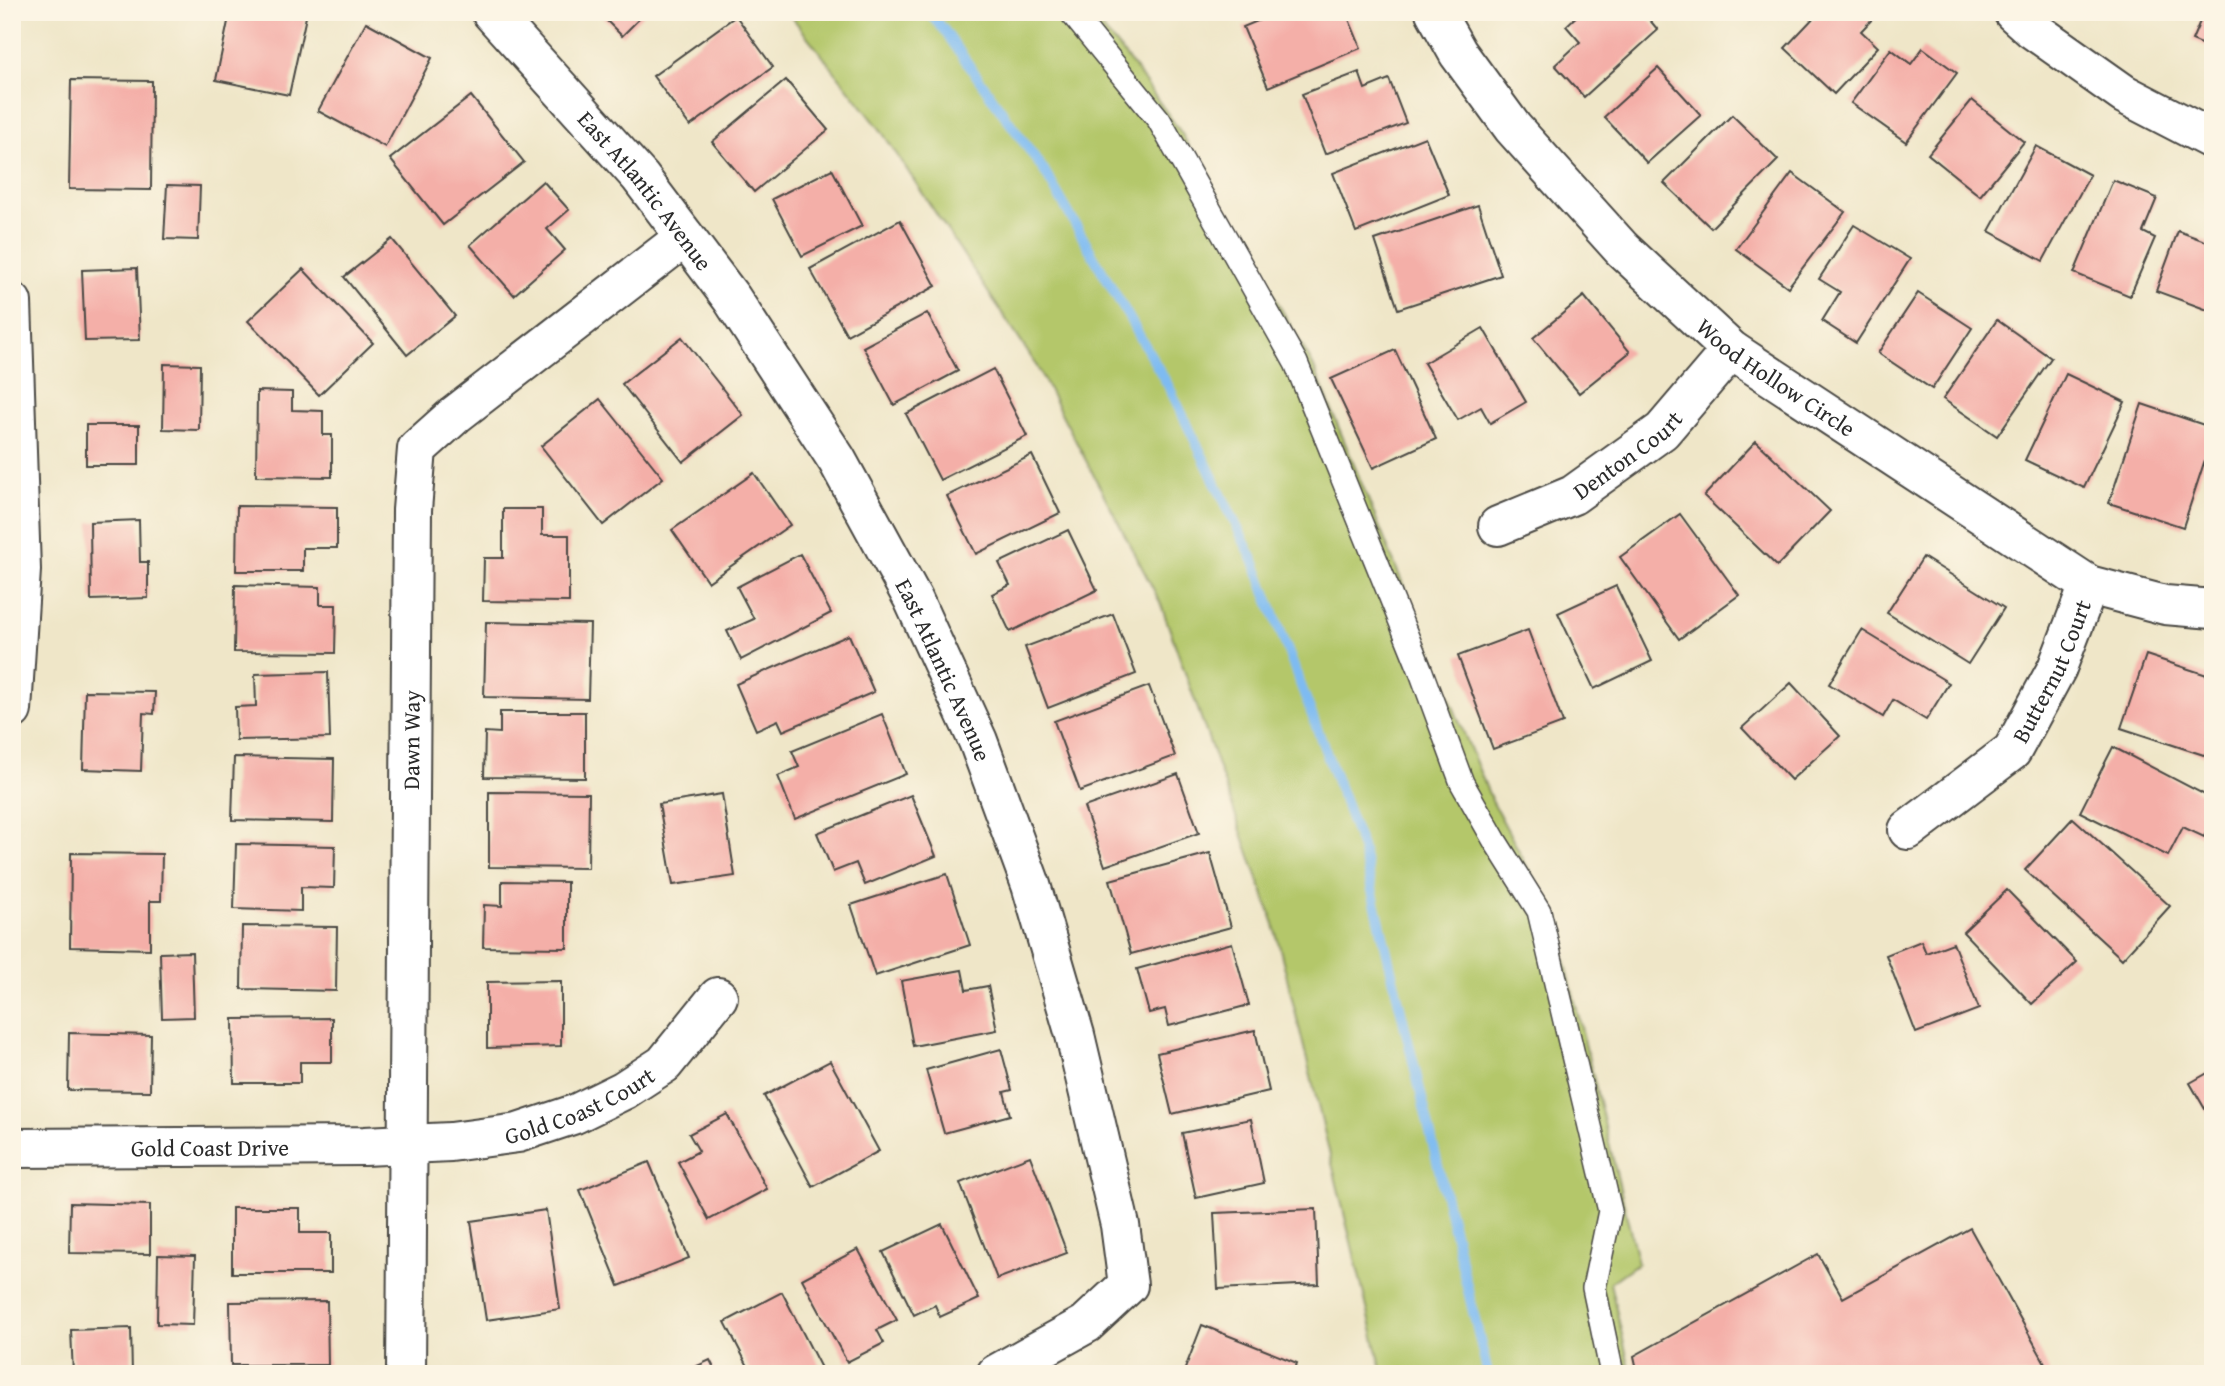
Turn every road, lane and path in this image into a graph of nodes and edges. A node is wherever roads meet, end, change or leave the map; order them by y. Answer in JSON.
{"nodes":[{"id":1,"x":491,"y":12,"type":"edge"},
{"id":2,"x":1071,"y":12,"type":"edge"},
{"id":3,"x":1436,"y":12,"type":"edge"},
{"id":4,"x":2013,"y":12,"type":"edge"},
{"id":5,"x":2213,"y":140,"type":"edge"},
{"id":6,"x":685,"y":237,"type":"junction"},
{"id":7,"x":12,"y":302,"type":"edge"},
{"id":8,"x":1731,"y":350,"type":"junction"},
{"id":9,"x":1498,"y":526,"type":"dead end"},
{"id":10,"x":2090,"y":585,"type":"junction"},
{"id":11,"x":2213,"y":609,"type":"edge"},
{"id":12,"x":12,"y":710,"type":"edge"},
{"id":13,"x":1908,"y":830,"type":"dead end"},
{"id":14,"x":718,"y":997,"type":"dead end"},
{"id":15,"x":406,"y":1144,"type":"junction"},
{"id":16,"x":12,"y":1148,"type":"edge"},
{"id":17,"x":406,"y":1374,"type":"edge"},
{"id":18,"x":996,"y":1374,"type":"edge"},
{"id":19,"x":1612,"y":1374,"type":"edge"}],
"edges":[{"from":1,"to":6,"type":"street","name":"East Atlantic Avenue"},
{"from":2,"to":19,"type":"lane"},
{"from":3,"to":8,"type":"street","name":"Wood Hollow Circle"},
{"from":4,"to":5,"type":"street"},
{"from":6,"to":15,"type":"street","name":"Dawn Way"},
{"from":6,"to":18,"type":"street","name":"East Atlantic Avenue"},
{"from":7,"to":12,"type":"street"},
{"from":8,"to":9,"type":"street","name":"Denton Court"},
{"from":8,"to":10,"type":"street","name":"Wood Hollow Circle"},
{"from":10,"to":11,"type":"street","name":"Wood Hollow Circle"},
{"from":10,"to":13,"type":"street","name":"Butternut Court"},
{"from":14,"to":15,"type":"street","name":"Gold Coast Court"},
{"from":15,"to":16,"type":"street","name":"Gold Coast Drive"},
{"from":15,"to":17,"type":"street","name":"Dawn Way"}]}
